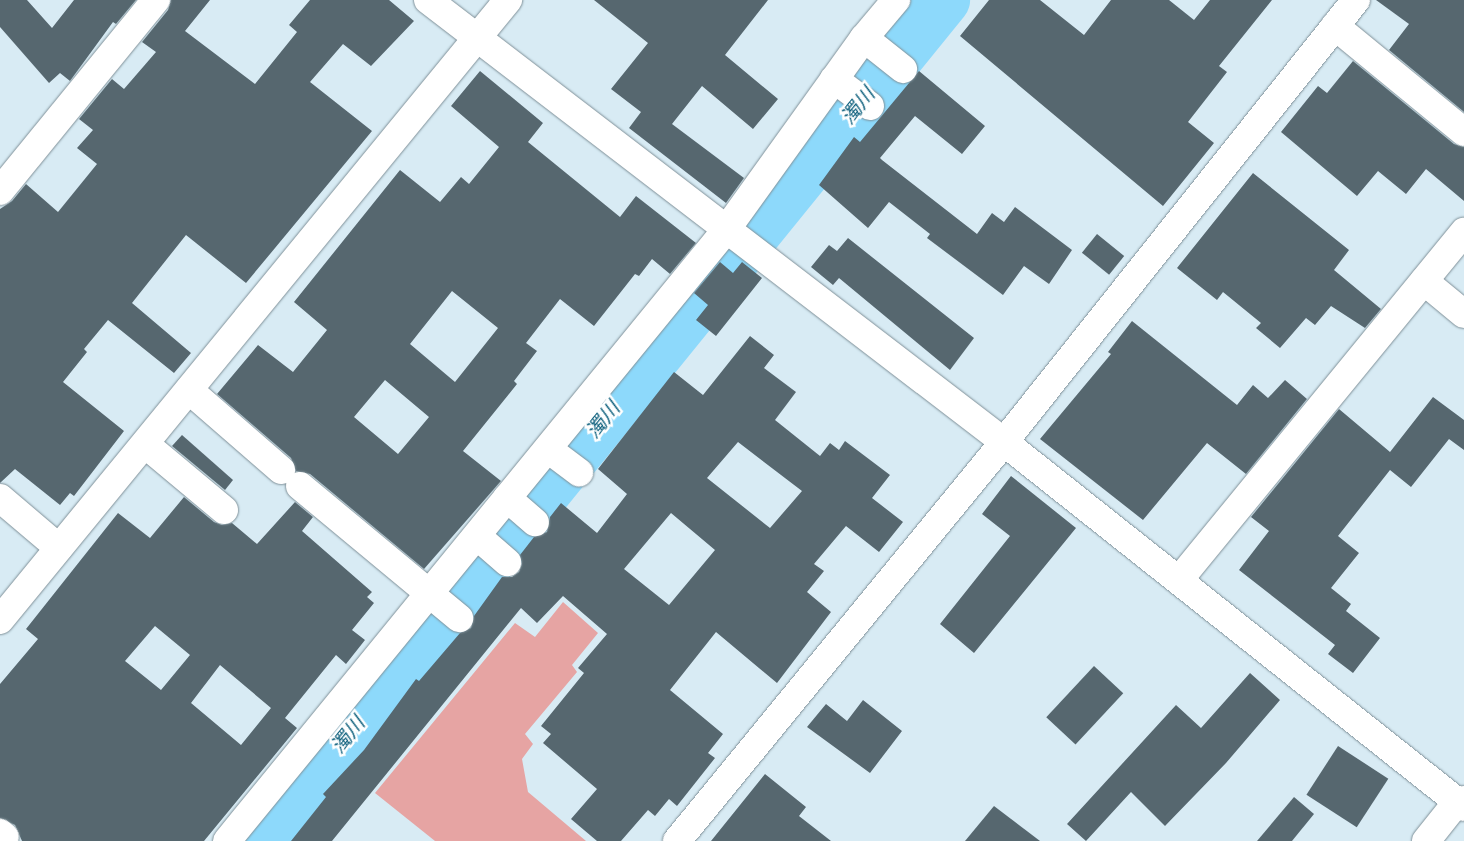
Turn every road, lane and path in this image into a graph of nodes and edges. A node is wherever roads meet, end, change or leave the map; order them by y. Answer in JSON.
{"nodes":[{"id":1,"x":156,"y":0,"type":"edge"},
{"id":2,"x":428,"y":0,"type":"edge"},
{"id":3,"x":508,"y":0,"type":"edge"},
{"id":4,"x":896,"y":0,"type":"edge"},
{"id":5,"x":1356,"y":0,"type":"edge"},
{"id":6,"x":1335,"y":26,"type":"junction"},
{"id":7,"x":876,"y":37,"type":"junction"},
{"id":8,"x":476,"y":40,"type":"junction"},
{"id":9,"x":903,"y":69,"type":"dead end"},
{"id":10,"x":840,"y":84,"type":"junction"},
{"id":11,"x":870,"y":106,"type":"dead end"},
{"id":12,"x":1464,"y":132,"type":"edge"},
{"id":13,"x":0,"y":191,"type":"edge"},
{"id":14,"x":726,"y":230,"type":"junction"},
{"id":15,"x":1464,"y":232,"type":"edge"},
{"id":16,"x":1424,"y":282,"type":"junction"},
{"id":17,"x":1464,"y":314,"type":"edge"},
{"id":18,"x":190,"y":390,"type":"junction"},
{"id":19,"x":1004,"y":442,"type":"junction"},
{"id":20,"x":145,"y":444,"type":"junction"},
{"id":21,"x":552,"y":452,"type":"junction"},
{"id":22,"x":579,"y":472,"type":"dead end"},
{"id":23,"x":0,"y":498,"type":"edge"},
{"id":24,"x":224,"y":510,"type":"dead end"},
{"id":25,"x":481,"y":540,"type":"junction"},
{"id":26,"x":59,"y":548,"type":"junction"},
{"id":27,"x":507,"y":562,"type":"dead end"},
{"id":28,"x":1179,"y":580,"type":"junction"},
{"id":29,"x":434,"y":597,"type":"junction"},
{"id":30,"x":459,"y":618,"type":"dead end"},
{"id":31,"x":0,"y":620,"type":"edge"},
{"id":32,"x":1462,"y":798,"type":"edge"},
{"id":33,"x":227,"y":841,"type":"edge"},
{"id":34,"x":677,"y":841,"type":"edge"},
{"id":35,"x":1426,"y":841,"type":"edge"}],
"edges":[{"from":1,"to":13,"type":"street"},
{"from":2,"to":8,"type":"street"},
{"from":3,"to":8,"type":"street"},
{"from":4,"to":7,"type":"street"},
{"from":5,"to":6,"type":"street"},
{"from":6,"to":12,"type":"street"},
{"from":6,"to":19,"type":"street"},
{"from":7,"to":9,"type":"street"},
{"from":7,"to":10,"type":"street"},
{"from":8,"to":14,"type":"street"},
{"from":8,"to":18,"type":"street"},
{"from":10,"to":11,"type":"street"},
{"from":10,"to":14,"type":"street"},
{"from":14,"to":19,"type":"street"},
{"from":14,"to":21,"type":"street"},
{"from":15,"to":16,"type":"street"},
{"from":16,"to":17,"type":"street"},
{"from":16,"to":28,"type":"street"},
{"from":18,"to":20,"type":"street"},
{"from":18,"to":29,"type":"street"},
{"from":19,"to":28,"type":"street"},
{"from":19,"to":34,"type":"street"},
{"from":20,"to":24,"type":"street"},
{"from":20,"to":26,"type":"street"},
{"from":21,"to":22,"type":"street"},
{"from":21,"to":25,"type":"street"},
{"from":23,"to":26,"type":"street"},
{"from":25,"to":27,"type":"street"},
{"from":25,"to":29,"type":"street"},
{"from":26,"to":31,"type":"street"},
{"from":28,"to":32,"type":"street"},
{"from":29,"to":30,"type":"street"},
{"from":29,"to":33,"type":"street"},
{"from":32,"to":35,"type":"street"}]}
